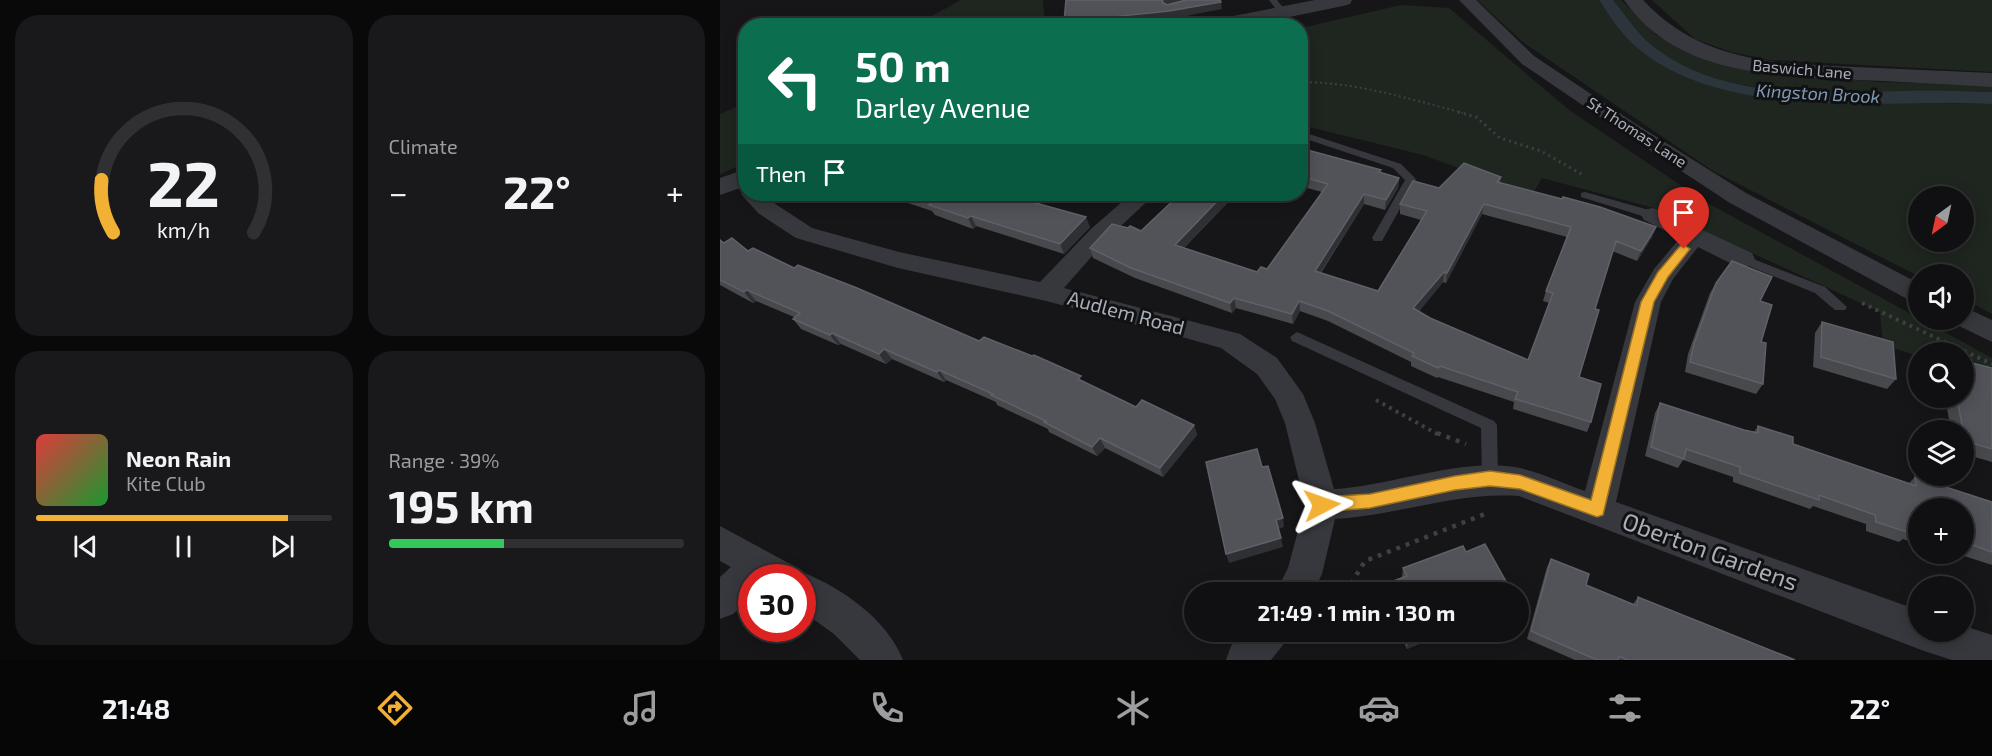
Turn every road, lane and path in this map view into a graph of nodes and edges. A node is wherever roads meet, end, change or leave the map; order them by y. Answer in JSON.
{"nodes":[{"id":1,"x":1343,"y":0,"type":"edge"},
{"id":2,"x":1467,"y":0,"type":"edge"},
{"id":3,"x":1633,"y":0,"type":"edge"},
{"id":4,"x":1277,"y":5,"type":"edge"},
{"id":5,"x":1237,"y":18,"type":"edge"},
{"id":6,"x":1992,"y":80,"type":"edge"},
{"id":7,"x":1308,"y":137,"type":"edge"},
{"id":8,"x":1585,"y":195,"type":"dead end"},
{"id":9,"x":758,"y":201,"type":"edge"},
{"id":10,"x":1136,"y":201,"type":"edge"},
{"id":11,"x":1652,"y":215,"type":"joint"},
{"id":12,"x":1694,"y":236,"type":"junction"},
{"id":13,"x":1378,"y":238,"type":"dead end"},
{"id":14,"x":1743,"y":258,"type":"joint"},
{"id":15,"x":1908,"y":289,"type":"edge"},
{"id":16,"x":1046,"y":292,"type":"junction"},
{"id":17,"x":1840,"y":306,"type":"dead end"},
{"id":18,"x":1974,"y":322,"type":"edge"},
{"id":19,"x":1992,"y":332,"type":"edge"},
{"id":20,"x":1297,"y":337,"type":"dead end"},
{"id":21,"x":1490,"y":478,"type":"junction"},
{"id":22,"x":1529,"y":486,"type":"junction"},
{"id":23,"x":1322,"y":505,"type":"junction"},
{"id":24,"x":1597,"y":510,"type":"junction"},
{"id":25,"x":720,"y":542,"type":"edge"},
{"id":26,"x":759,"y":564,"type":"edge"},
{"id":27,"x":1300,"y":582,"type":"edge"},
{"id":28,"x":1352,"y":582,"type":"edge"},
{"id":29,"x":738,"y":590,"type":"edge"},
{"id":30,"x":816,"y":599,"type":"edge"},
{"id":31,"x":720,"y":601,"type":"edge"},
{"id":32,"x":1908,"y":625,"type":"edge"},
{"id":33,"x":1261,"y":642,"type":"edge"},
{"id":34,"x":1955,"y":642,"type":"edge"},
{"id":35,"x":1992,"y":654,"type":"edge"},
{"id":36,"x":884,"y":660,"type":"edge"},
{"id":37,"x":1245,"y":660,"type":"edge"}],
"edges":[{"from":1,"to":4,"type":"street"},
{"from":2,"to":15,"type":"street","name":"St Thomas Lane"},
{"from":3,"to":6,"type":"street","name":"Baswich Lane"},
{"from":4,"to":5,"type":"street"},
{"from":7,"to":13,"type":"lane"},
{"from":8,"to":11,"type":"lane"},
{"from":9,"to":16,"type":"street","name":"Audlem Road"},
{"from":10,"to":16,"type":"street"},
{"from":11,"to":12,"type":"street"},
{"from":12,"to":14,"type":"street"},
{"from":12,"to":24,"type":"street"},
{"from":14,"to":17,"type":"lane"},
{"from":16,"to":23,"type":"street","name":"Audlem Road"},
{"from":18,"to":19,"type":"street"},
{"from":20,"to":21,"type":"lane"},
{"from":21,"to":22,"type":"street","name":"Oberton Gardens"},
{"from":21,"to":23,"type":"street","name":"Oberton Gardens"},
{"from":22,"to":24,"type":"street","name":"Oberton Gardens"},
{"from":22,"to":28,"type":"path"},
{"from":23,"to":27,"type":"street","name":"Audlem Road"},
{"from":24,"to":32,"type":"street","name":"Oberton Gardens"},
{"from":25,"to":26,"type":"street"},
{"from":29,"to":31,"type":"street"},
{"from":30,"to":36,"type":"street"},
{"from":33,"to":37,"type":"street"},
{"from":34,"to":35,"type":"street"}]}
